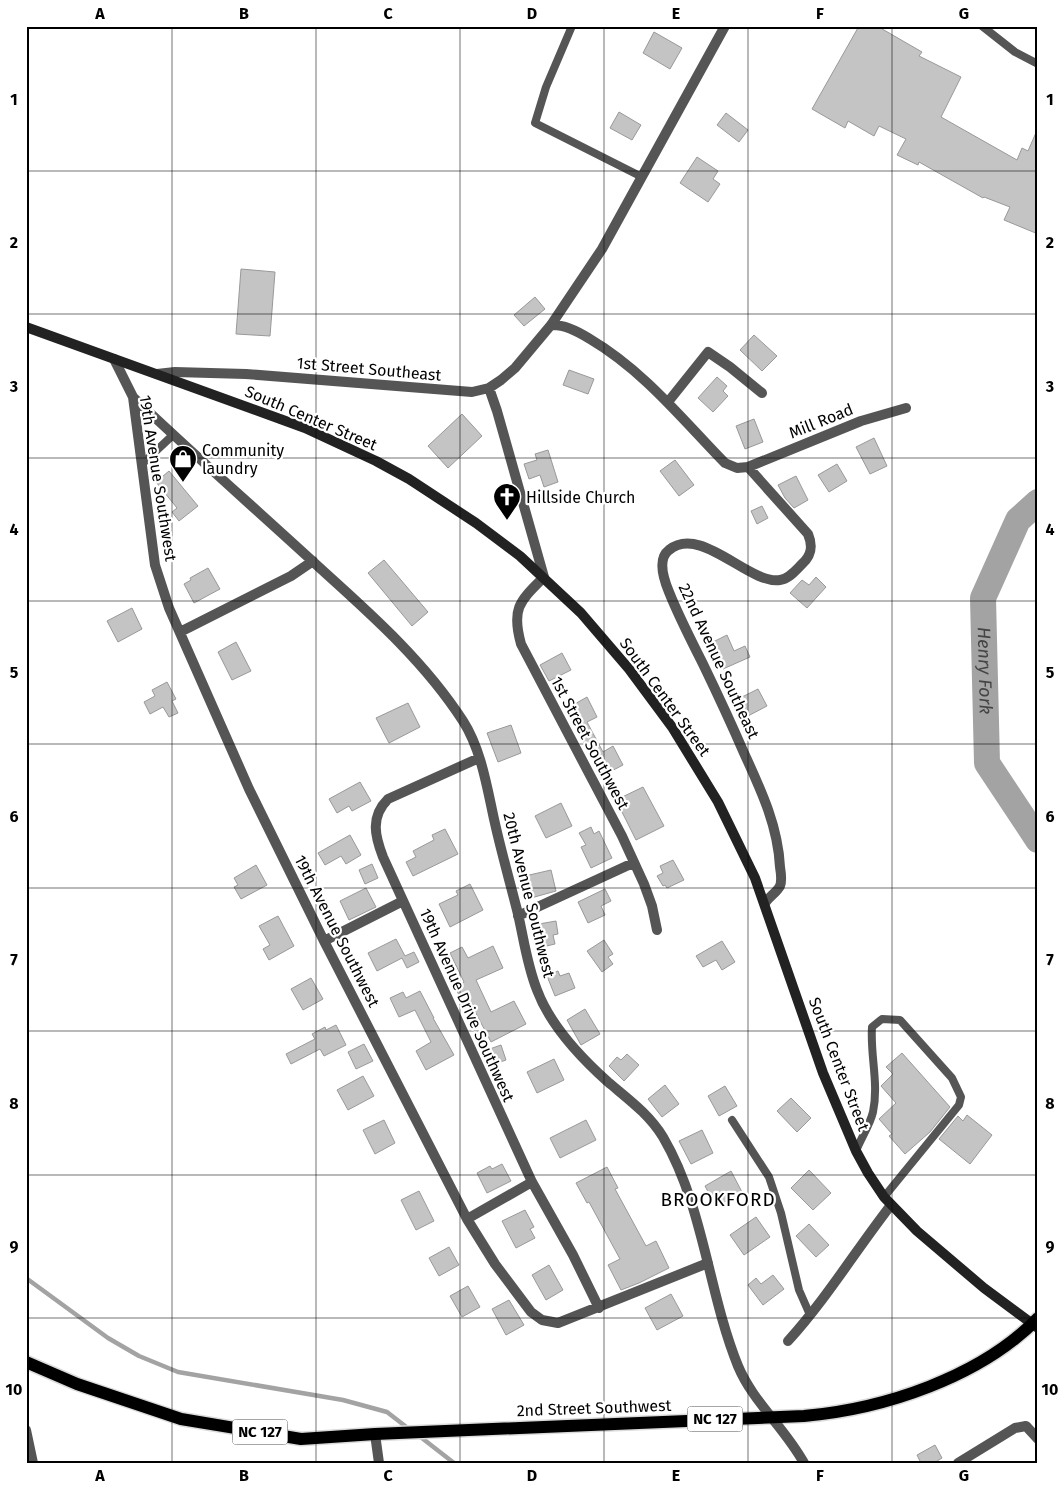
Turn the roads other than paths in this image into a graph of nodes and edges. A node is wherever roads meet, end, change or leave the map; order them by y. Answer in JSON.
{"nodes":[{"id":1,"x":572,"y":26,"type":"edge"},
{"id":2,"x":725,"y":26,"type":"edge"},
{"id":3,"x":982,"y":26,"type":"edge"},
{"id":4,"x":1038,"y":64,"type":"edge"},
{"id":5,"x":642,"y":177,"type":"junction"},
{"id":6,"x":551,"y":325,"type":"junction"},
{"id":7,"x":26,"y":327,"type":"edge"},
{"id":8,"x":114,"y":359,"type":"junction"},
{"id":9,"x":157,"y":374,"type":"junction"},
{"id":10,"x":489,"y":388,"type":"junction"},
{"id":11,"x":762,"y":393,"type":"dead end"},
{"id":12,"x":133,"y":397,"type":"junction"},
{"id":13,"x":668,"y":402,"type":"junction"},
{"id":14,"x":906,"y":408,"type":"dead end"},
{"id":15,"x":173,"y":435,"type":"junction"},
{"id":16,"x":142,"y":464,"type":"junction"},
{"id":17,"x":748,"y":467,"type":"junction"},
{"id":18,"x":313,"y":561,"type":"junction"},
{"id":19,"x":544,"y":577,"type":"junction"},
{"id":20,"x":180,"y":632,"type":"junction"},
{"id":21,"x":479,"y":758,"type":"junction"},
{"id":22,"x":634,"y":863,"type":"junction"},
{"id":23,"x":403,"y":901,"type":"junction"},
{"id":24,"x":765,"y":903,"type":"junction"},
{"id":25,"x":518,"y":916,"type":"junction"},
{"id":26,"x":657,"y":930,"type":"dead end"},
{"id":27,"x":324,"y":941,"type":"junction"},
{"id":28,"x":732,"y":1120,"type":"dead end"},
{"id":29,"x":856,"y":1150,"type":"junction"},
{"id":30,"x":532,"y":1182,"type":"junction"},
{"id":31,"x":884,"y":1197,"type":"junction"},
{"id":32,"x":891,"y":1205,"type":"junction"},
{"id":33,"x":467,"y":1219,"type":"junction"},
{"id":34,"x":708,"y":1263,"type":"junction"},
{"id":35,"x":599,"y":1308,"type":"junction"},
{"id":36,"x":810,"y":1315,"type":"junction"},
{"id":37,"x":1036,"y":1323,"type":"edge"},
{"id":38,"x":788,"y":1341,"type":"dead end"},
{"id":39,"x":26,"y":1362,"type":"edge"},
{"id":40,"x":773,"y":1418,"type":"junction"},
{"id":41,"x":26,"y":1430,"type":"edge"},
{"id":42,"x":375,"y":1434,"type":"junction"},
{"id":43,"x":1038,"y":1440,"type":"edge"},
{"id":44,"x":962,"y":1461,"type":"edge"},
{"id":45,"x":33,"y":1463,"type":"edge"},
{"id":46,"x":379,"y":1463,"type":"edge"},
{"id":47,"x":804,"y":1463,"type":"edge"}],
"edges":[{"from":1,"to":5,"type":"lane"},
{"from":2,"to":5,"type":"street","name":"1st Street Southeast"},
{"from":3,"to":4,"type":"lane"},
{"from":5,"to":6,"type":"street","name":"1st Street Southeast"},
{"from":6,"to":10,"type":"street","name":"1st Street Southeast"},
{"from":6,"to":13,"type":"street"},
{"from":7,"to":8,"type":"street","name":"South Center Street"},
{"from":8,"to":9,"type":"street","name":"South Center Street"},
{"from":8,"to":12,"type":"street","name":"19th Avenue Southwest"},
{"from":9,"to":10,"type":"street","name":"1st Street Southeast"},
{"from":9,"to":19,"type":"street","name":"South Center Street"},
{"from":10,"to":19,"type":"street"},
{"from":11,"to":13,"type":"street"},
{"from":12,"to":15,"type":"street","name":"20th Avenue Southwest"},
{"from":12,"to":16,"type":"street","name":"19th Avenue Southwest"},
{"from":13,"to":17,"type":"street"},
{"from":14,"to":17,"type":"street","name":"Mill Road"},
{"from":15,"to":16,"type":"lane"},
{"from":15,"to":18,"type":"street","name":"20th Avenue Southwest"},
{"from":16,"to":20,"type":"street","name":"19th Avenue Southwest"},
{"from":17,"to":24,"type":"street","name":"22nd Avenue Southeast"},
{"from":18,"to":20,"type":"street"},
{"from":18,"to":21,"type":"street","name":"20th Avenue Southwest"},
{"from":19,"to":22,"type":"street","name":"1st Street Southwest"},
{"from":19,"to":24,"type":"street","name":"South Center Street"},
{"from":20,"to":27,"type":"street","name":"19th Avenue Southwest"},
{"from":21,"to":23,"type":"street","name":"19th Avenue Drive Southwest"},
{"from":21,"to":25,"type":"street","name":"20th Avenue Southwest"},
{"from":22,"to":25,"type":"street"},
{"from":22,"to":26,"type":"street","name":"1st Street Southwest"},
{"from":23,"to":27,"type":"street"},
{"from":23,"to":30,"type":"street","name":"19th Avenue Drive Southwest"},
{"from":24,"to":29,"type":"street","name":"South Center Street"},
{"from":25,"to":34,"type":"street","name":"20th Avenue Southwest"},
{"from":27,"to":33,"type":"street","name":"19th Avenue Southwest"},
{"from":28,"to":36,"type":"lane"},
{"from":29,"to":31,"type":"street","name":"South Center Street"},
{"from":29,"to":31,"type":"lane"},
{"from":30,"to":33,"type":"street"},
{"from":30,"to":35,"type":"street","name":"19th Avenue Drive Southwest"},
{"from":31,"to":32,"type":"street","name":"South Center Street"},
{"from":32,"to":36,"type":"street"},
{"from":32,"to":37,"type":"street","name":"South Center Street"},
{"from":33,"to":35,"type":"street","name":"19th Avenue Southwest"},
{"from":34,"to":35,"type":"street","name":"19th Avenue Southwest"},
{"from":34,"to":40,"type":"street","name":"20th Avenue Southwest"},
{"from":36,"to":38,"type":"street"},
{"from":37,"to":40,"type":"main road","name":"2nd Street Southwest","number":"NC 127"},
{"from":39,"to":42,"type":"main road","number":"NC 127"},
{"from":40,"to":42,"type":"main road","name":"2nd Street Southwest","number":"NC 127"},
{"from":40,"to":47,"type":"street","name":"20th Avenue Southwest"},
{"from":41,"to":45,"type":"street"},
{"from":42,"to":46,"type":"street"},
{"from":43,"to":44,"type":"street"}]}
